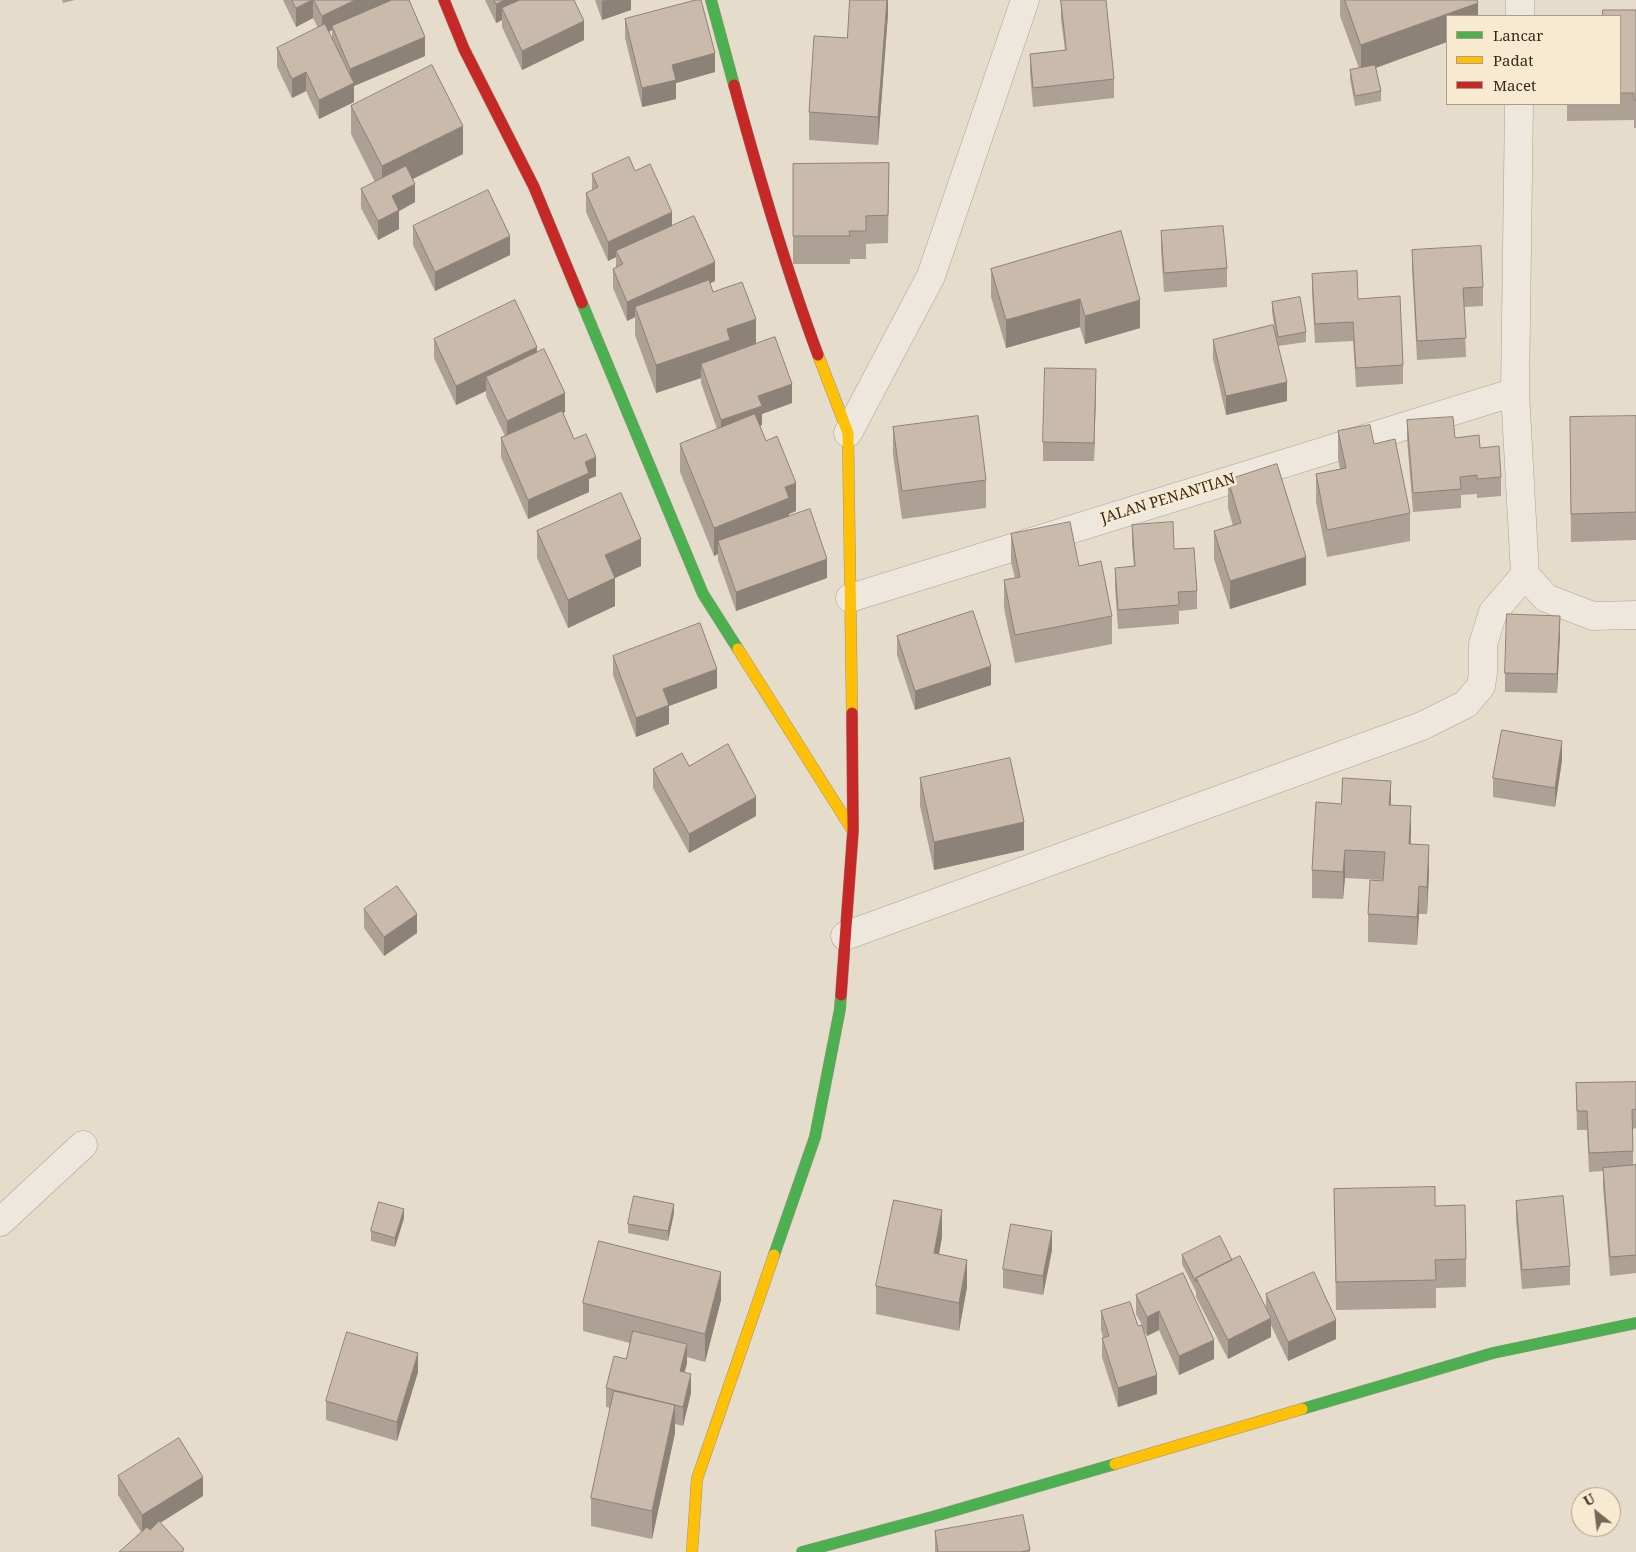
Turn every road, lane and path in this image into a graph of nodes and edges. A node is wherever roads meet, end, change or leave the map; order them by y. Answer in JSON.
{"nodes":[{"id":1,"x":444,"y":0,"type":"edge"},
{"id":2,"x":710,"y":0,"type":"edge"},
{"id":3,"x":1025,"y":0,"type":"edge"},
{"id":4,"x":1520,"y":0,"type":"edge"},
{"id":5,"x":1520,"y":15,"type":"edge"},
{"id":6,"x":1519,"y":105,"type":"edge"},
{"id":7,"x":1515,"y":392,"type":"junction"},
{"id":8,"x":848,"y":433,"type":"junction"},
{"id":9,"x":1525,"y":575,"type":"junction"},
{"id":10,"x":850,"y":598,"type":"junction"},
{"id":11,"x":1636,"y":615,"type":"edge"},
{"id":12,"x":853,"y":831,"type":"junction"},
{"id":13,"x":846,"y":936,"type":"junction"},
{"id":14,"x":83,"y":1145,"type":"dead end"},
{"id":15,"x":0,"y":1222,"type":"edge"},
{"id":16,"x":1636,"y":1323,"type":"edge"},
{"id":17,"x":692,"y":1552,"type":"edge"},
{"id":18,"x":802,"y":1552,"type":"edge"}],
"edges":[{"from":1,"to":12,"type":"street"},
{"from":2,"to":8,"type":"street"},
{"from":3,"to":8,"type":"street"},
{"from":4,"to":5,"type":"street"},
{"from":6,"to":7,"type":"street"},
{"from":7,"to":9,"type":"street"},
{"from":7,"to":10,"type":"street","name":"JALAN PENANTIAN"},
{"from":8,"to":10,"type":"street"},
{"from":9,"to":11,"type":"street"},
{"from":9,"to":13,"type":"street"},
{"from":10,"to":12,"type":"street"},
{"from":12,"to":13,"type":"street"},
{"from":13,"to":17,"type":"street"},
{"from":14,"to":15,"type":"street"},
{"from":16,"to":18,"type":"street"}]}
